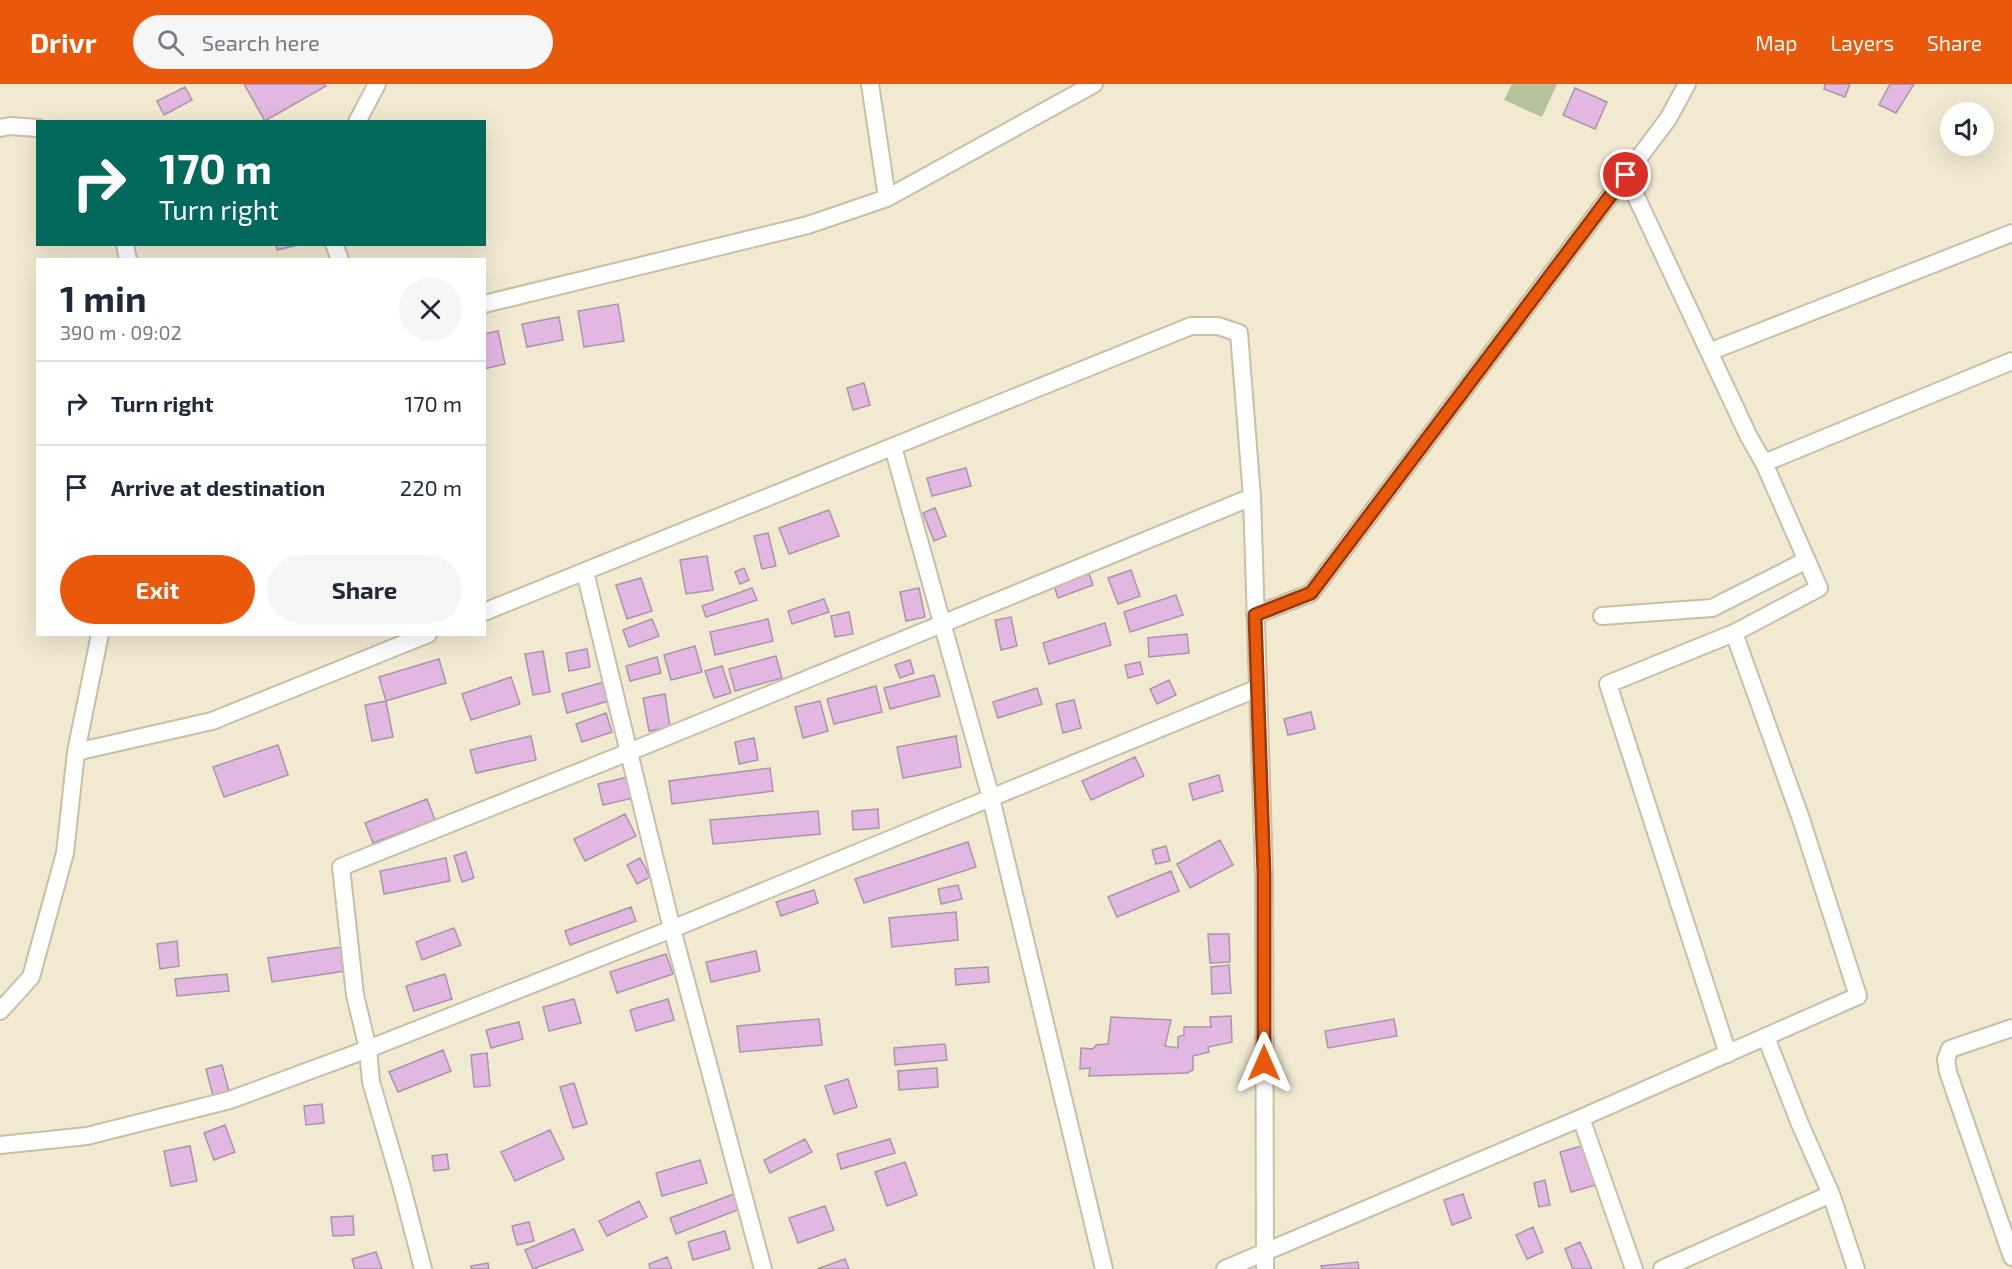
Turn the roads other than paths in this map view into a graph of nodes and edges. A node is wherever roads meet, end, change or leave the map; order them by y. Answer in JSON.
{"nodes":[{"id":1,"x":377,"y":84,"type":"edge"},
{"id":2,"x":870,"y":84,"type":"edge"},
{"id":3,"x":1094,"y":84,"type":"edge"},
{"id":4,"x":1687,"y":84,"type":"edge"},
{"id":5,"x":358,"y":120,"type":"edge"},
{"id":6,"x":0,"y":128,"type":"edge"},
{"id":7,"x":36,"y":128,"type":"edge"},
{"id":8,"x":1626,"y":175,"type":"junction"},
{"id":9,"x":887,"y":198,"type":"junction"},
{"id":10,"x":2012,"y":233,"type":"edge"},
{"id":11,"x":486,"y":304,"type":"edge"},
{"id":12,"x":1709,"y":352,"type":"junction"},
{"id":13,"x":2012,"y":361,"type":"edge"},
{"id":14,"x":893,"y":447,"type":"junction"},
{"id":15,"x":1764,"y":463,"type":"junction"},
{"id":16,"x":1252,"y":497,"type":"junction"},
{"id":17,"x":1807,"y":560,"type":"junction"},
{"id":18,"x":585,"y":572,"type":"junction"},
{"id":19,"x":486,"y":611,"type":"edge"},
{"id":20,"x":1255,"y":615,"type":"junction"},
{"id":21,"x":1602,"y":616,"type":"dead end"},
{"id":22,"x":943,"y":623,"type":"junction"},
{"id":23,"x":1734,"y":633,"type":"junction"},
{"id":24,"x":100,"y":636,"type":"edge"},
{"id":25,"x":423,"y":636,"type":"edge"},
{"id":26,"x":1258,"y":688,"type":"junction"},
{"id":27,"x":76,"y":752,"type":"junction"},
{"id":28,"x":629,"y":752,"type":"junction"},
{"id":29,"x":992,"y":798,"type":"junction"},
{"id":30,"x":672,"y":929,"type":"junction"},
{"id":31,"x":0,"y":1011,"type":"edge"},
{"id":32,"x":2012,"y":1028,"type":"edge"},
{"id":33,"x":1766,"y":1037,"type":"junction"},
{"id":34,"x":368,"y":1049,"type":"junction"},
{"id":35,"x":1728,"y":1054,"type":"junction"},
{"id":36,"x":1581,"y":1118,"type":"junction"},
{"id":37,"x":0,"y":1145,"type":"edge"},
{"id":38,"x":1831,"y":1194,"type":"junction"},
{"id":39,"x":2012,"y":1257,"type":"edge"},
{"id":40,"x":1265,"y":1261,"type":"edge"},
{"id":41,"x":423,"y":1269,"type":"edge"},
{"id":42,"x":763,"y":1269,"type":"edge"},
{"id":43,"x":1104,"y":1269,"type":"edge"},
{"id":44,"x":1225,"y":1269,"type":"edge"},
{"id":45,"x":1634,"y":1269,"type":"edge"},
{"id":46,"x":1662,"y":1269,"type":"edge"},
{"id":47,"x":1856,"y":1269,"type":"edge"}],
"edges":[{"from":1,"to":5,"type":"street"},
{"from":2,"to":9,"type":"street"},
{"from":3,"to":9,"type":"street"},
{"from":4,"to":8,"type":"street"},
{"from":6,"to":7,"type":"street"},
{"from":8,"to":12,"type":"street"},
{"from":8,"to":20,"type":"street"},
{"from":9,"to":11,"type":"street"},
{"from":10,"to":12,"type":"street"},
{"from":12,"to":15,"type":"street"},
{"from":13,"to":15,"type":"street"},
{"from":14,"to":16,"type":"street"},
{"from":14,"to":18,"type":"street"},
{"from":14,"to":22,"type":"street"},
{"from":15,"to":17,"type":"street"},
{"from":16,"to":20,"type":"street"},
{"from":16,"to":22,"type":"street"},
{"from":17,"to":21,"type":"street"},
{"from":17,"to":23,"type":"street"},
{"from":18,"to":19,"type":"street"},
{"from":18,"to":28,"type":"street"},
{"from":20,"to":26,"type":"street"},
{"from":22,"to":28,"type":"street"},
{"from":22,"to":29,"type":"street"},
{"from":23,"to":33,"type":"street"},
{"from":23,"to":35,"type":"street"},
{"from":24,"to":27,"type":"street"},
{"from":25,"to":27,"type":"street"},
{"from":26,"to":29,"type":"street"},
{"from":26,"to":40,"type":"street"},
{"from":27,"to":31,"type":"street"},
{"from":28,"to":30,"type":"street"},
{"from":28,"to":34,"type":"street"},
{"from":29,"to":30,"type":"street"},
{"from":29,"to":43,"type":"street"},
{"from":30,"to":34,"type":"street"},
{"from":30,"to":42,"type":"street"},
{"from":32,"to":39,"type":"street"},
{"from":33,"to":35,"type":"street"},
{"from":33,"to":38,"type":"street"},
{"from":34,"to":37,"type":"street"},
{"from":34,"to":41,"type":"street"},
{"from":35,"to":36,"type":"street"},
{"from":36,"to":40,"type":"street"},
{"from":36,"to":45,"type":"street"},
{"from":38,"to":46,"type":"street"},
{"from":38,"to":47,"type":"street"},
{"from":40,"to":44,"type":"street"}]}
